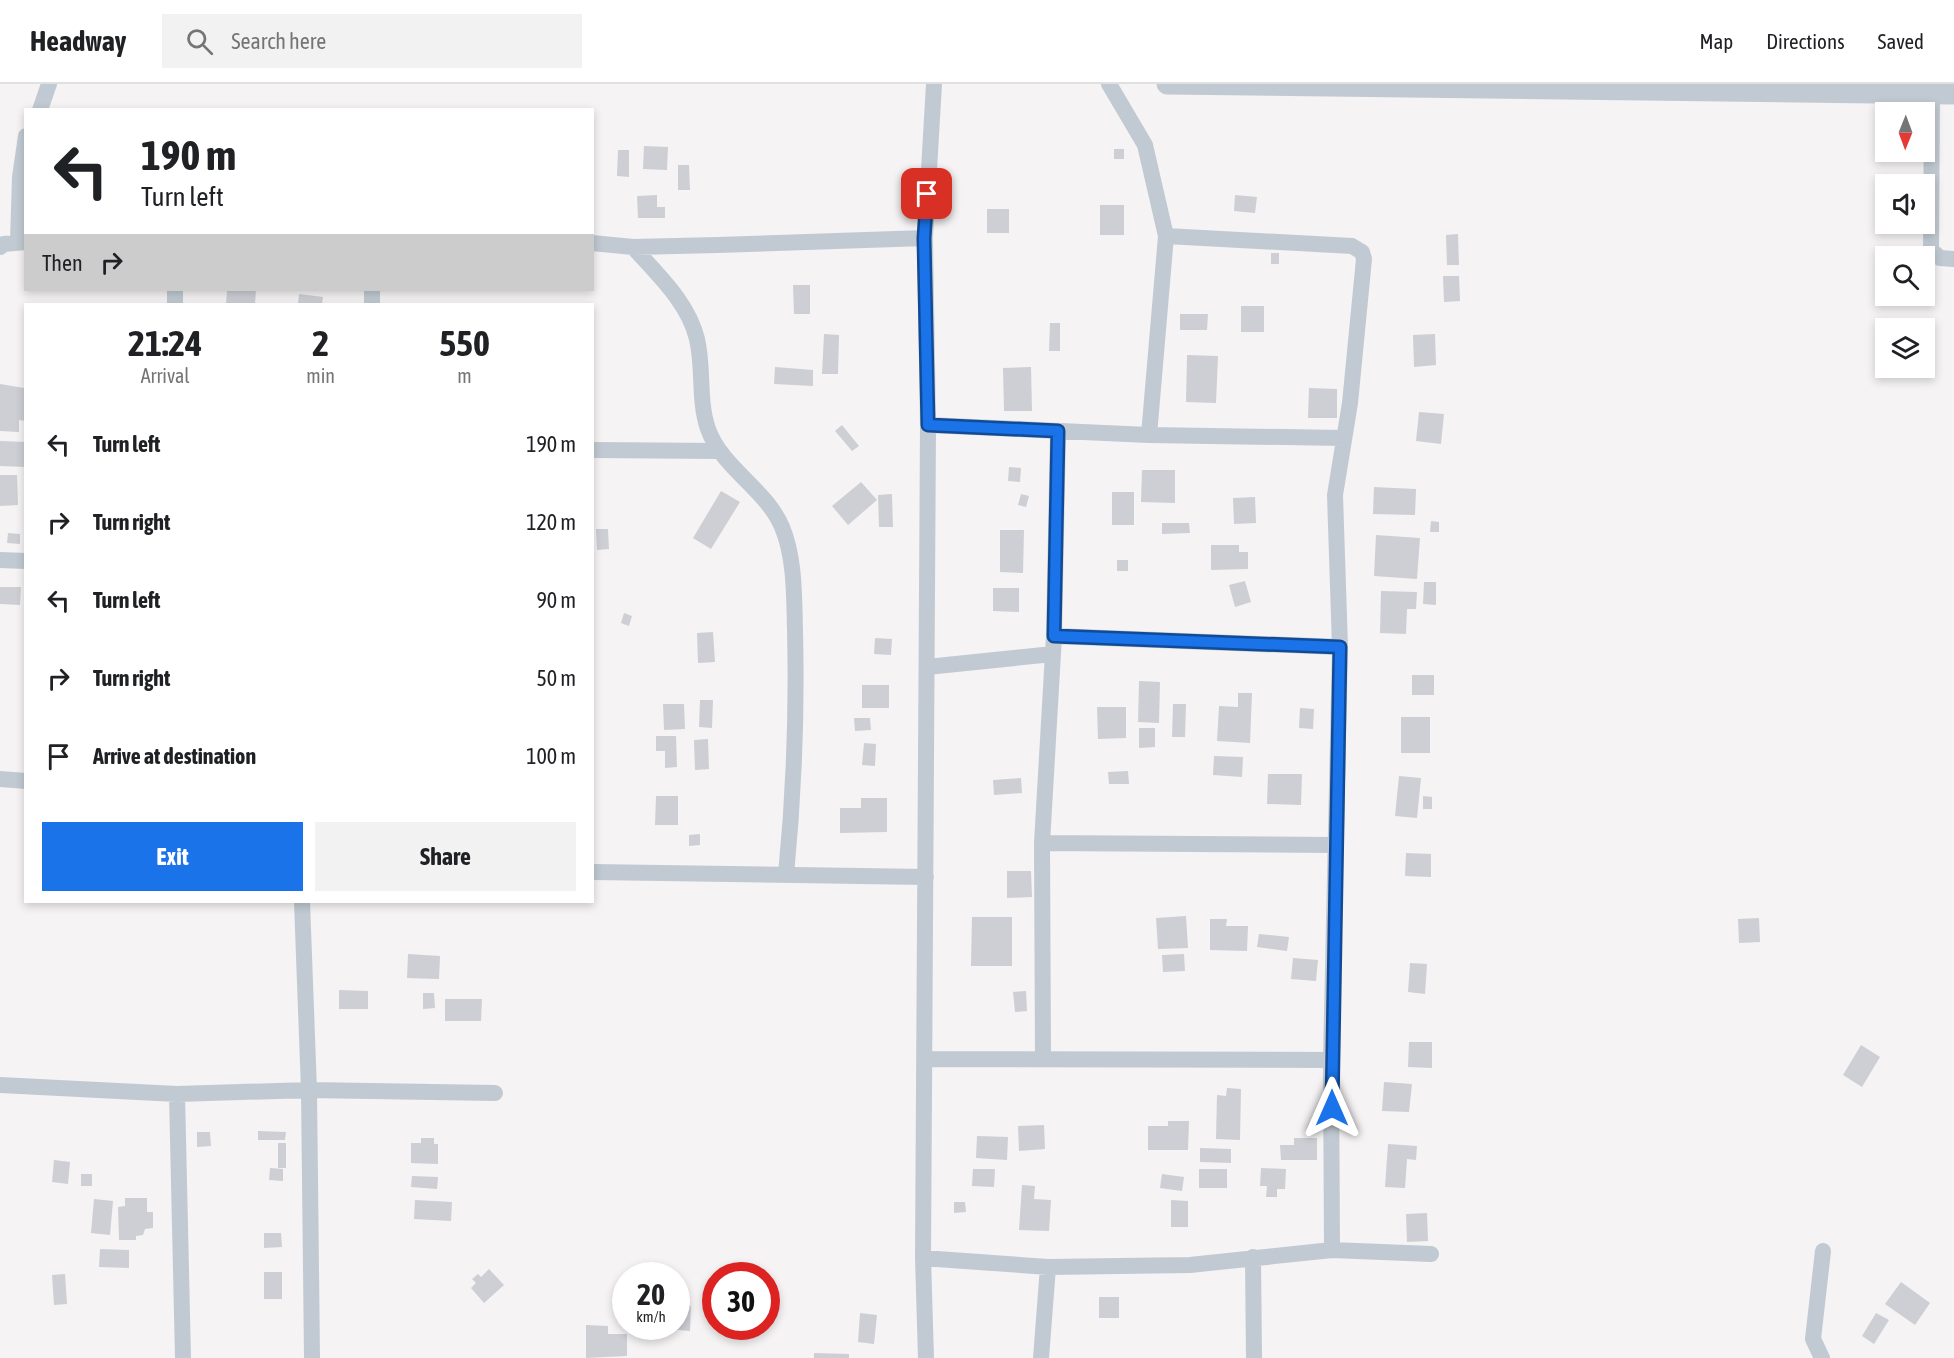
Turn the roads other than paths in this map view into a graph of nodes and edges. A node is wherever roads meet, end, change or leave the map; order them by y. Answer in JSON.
{"nodes":[{"id":1,"x":49,"y":84,"type":"edge"},
{"id":2,"x":934,"y":84,"type":"edge"},
{"id":3,"x":1109,"y":84,"type":"edge"},
{"id":4,"x":1167,"y":84,"type":"edge"},
{"id":5,"x":1932,"y":93,"type":"junction"},
{"id":6,"x":1954,"y":94,"type":"edge"},
{"id":7,"x":41,"y":108,"type":"edge"},
{"id":8,"x":24,"y":146,"type":"edge"},
{"id":9,"x":1166,"y":236,"type":"junction"},
{"id":10,"x":924,"y":238,"type":"junction"},
{"id":11,"x":22,"y":242,"type":"edge"},
{"id":12,"x":594,"y":243,"type":"edge"},
{"id":13,"x":0,"y":247,"type":"edge"},
{"id":14,"x":633,"y":247,"type":"junction"},
{"id":15,"x":1954,"y":259,"type":"edge"},
{"id":16,"x":928,"y":425,"type":"junction"},
{"id":17,"x":1058,"y":431,"type":"junction"},
{"id":18,"x":1149,"y":435,"type":"junction"},
{"id":19,"x":1343,"y":438,"type":"junction"},
{"id":20,"x":594,"y":450,"type":"edge"},
{"id":21,"x":719,"y":451,"type":"junction"},
{"id":22,"x":0,"y":560,"type":"edge"},
{"id":23,"x":24,"y":561,"type":"edge"},
{"id":24,"x":1054,"y":636,"type":"junction"},
{"id":25,"x":1340,"y":647,"type":"junction"},
{"id":26,"x":1053,"y":654,"type":"junction"},
{"id":27,"x":927,"y":667,"type":"junction"},
{"id":28,"x":0,"y":779,"type":"edge"},
{"id":29,"x":24,"y":782,"type":"edge"},
{"id":30,"x":1042,"y":843,"type":"junction"},
{"id":31,"x":1334,"y":845,"type":"junction"},
{"id":32,"x":594,"y":872,"type":"edge"},
{"id":33,"x":786,"y":875,"type":"junction"},
{"id":34,"x":926,"y":877,"type":"junction"},
{"id":35,"x":302,"y":903,"type":"edge"},
{"id":36,"x":924,"y":1059,"type":"junction"},
{"id":37,"x":1043,"y":1059,"type":"junction"},
{"id":38,"x":1331,"y":1060,"type":"junction"},
{"id":39,"x":0,"y":1085,"type":"edge"},
{"id":40,"x":309,"y":1090,"type":"junction"},
{"id":41,"x":495,"y":1093,"type":"dead end"},
{"id":42,"x":177,"y":1094,"type":"junction"},
{"id":43,"x":1332,"y":1250,"type":"junction"},
{"id":44,"x":1823,"y":1251,"type":"dead end"},
{"id":45,"x":1431,"y":1254,"type":"dead end"},
{"id":46,"x":1253,"y":1257,"type":"junction"},
{"id":47,"x":923,"y":1258,"type":"junction"},
{"id":48,"x":1048,"y":1267,"type":"junction"},
{"id":49,"x":183,"y":1358,"type":"edge"},
{"id":50,"x":312,"y":1358,"type":"edge"},
{"id":51,"x":926,"y":1358,"type":"edge"},
{"id":52,"x":1041,"y":1358,"type":"edge"},
{"id":53,"x":1254,"y":1358,"type":"edge"},
{"id":54,"x":1822,"y":1358,"type":"edge"}],
"edges":[{"from":1,"to":7,"type":"street"},
{"from":2,"to":10,"type":"street"},
{"from":3,"to":9,"type":"street"},
{"from":4,"to":5,"type":"street"},
{"from":5,"to":6,"type":"street"},
{"from":5,"to":15,"type":"street"},
{"from":8,"to":11,"type":"street"},
{"from":9,"to":18,"type":"street"},
{"from":9,"to":19,"type":"street"},
{"from":10,"to":14,"type":"street"},
{"from":10,"to":16,"type":"street"},
{"from":11,"to":13,"type":"street"},
{"from":12,"to":14,"type":"street"},
{"from":14,"to":21,"type":"street"},
{"from":16,"to":17,"type":"street"},
{"from":16,"to":27,"type":"street"},
{"from":17,"to":18,"type":"street"},
{"from":17,"to":24,"type":"street"},
{"from":18,"to":19,"type":"street"},
{"from":19,"to":25,"type":"street"},
{"from":20,"to":21,"type":"street"},
{"from":21,"to":33,"type":"street"},
{"from":22,"to":23,"type":"street"},
{"from":24,"to":25,"type":"street"},
{"from":24,"to":26,"type":"street"},
{"from":25,"to":31,"type":"street"},
{"from":26,"to":27,"type":"street"},
{"from":26,"to":30,"type":"street"},
{"from":27,"to":34,"type":"street"},
{"from":28,"to":29,"type":"street"},
{"from":30,"to":31,"type":"street"},
{"from":30,"to":37,"type":"street"},
{"from":31,"to":38,"type":"street"},
{"from":32,"to":33,"type":"street"},
{"from":33,"to":34,"type":"street"},
{"from":34,"to":36,"type":"street"},
{"from":35,"to":40,"type":"street"},
{"from":36,"to":37,"type":"street"},
{"from":36,"to":47,"type":"street"},
{"from":37,"to":38,"type":"street"},
{"from":38,"to":43,"type":"street"},
{"from":39,"to":42,"type":"street"},
{"from":40,"to":41,"type":"street"},
{"from":40,"to":42,"type":"street"},
{"from":40,"to":50,"type":"street"},
{"from":42,"to":49,"type":"street"},
{"from":43,"to":45,"type":"street"},
{"from":43,"to":46,"type":"street"},
{"from":44,"to":54,"type":"street"},
{"from":46,"to":48,"type":"street"},
{"from":46,"to":53,"type":"street"},
{"from":47,"to":48,"type":"street"},
{"from":47,"to":51,"type":"street"},
{"from":48,"to":52,"type":"street"}]}
